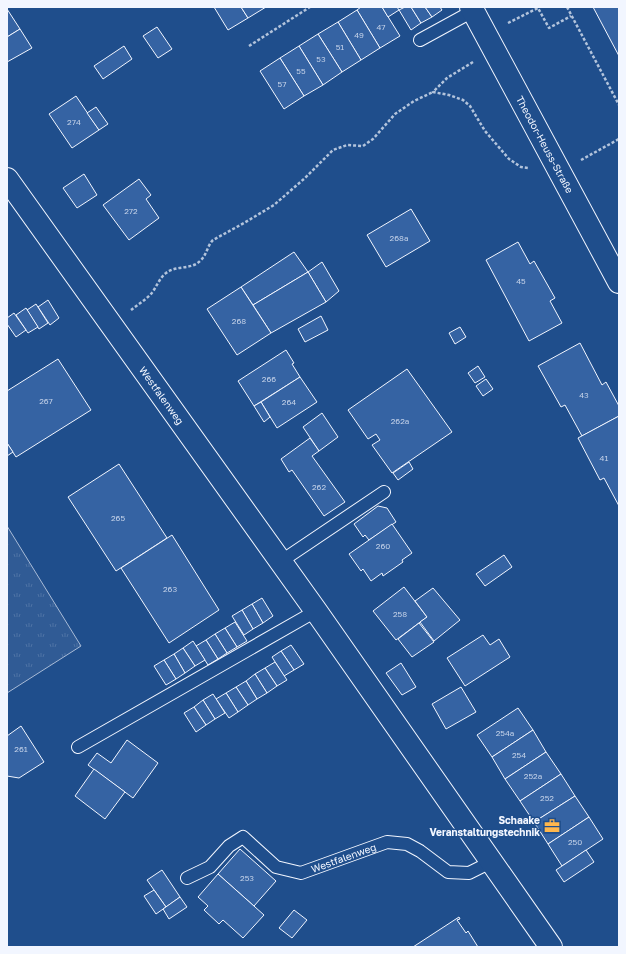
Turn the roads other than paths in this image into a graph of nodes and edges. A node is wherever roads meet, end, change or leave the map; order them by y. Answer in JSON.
{"nodes":[{"id":1,"x":472,"y":9,"type":"edge"},
{"id":2,"x":420,"y":40,"type":"dead end"},
{"id":3,"x":7,"y":179,"type":"edge"},
{"id":4,"x":619,"y":282,"type":"edge"},
{"id":5,"x":384,"y":492,"type":"dead end"},
{"id":6,"x":280,"y":562,"type":"junction"},
{"id":7,"x":316,"y":611,"type":"junction"},
{"id":8,"x":78,"y":747,"type":"dead end"},
{"id":9,"x":491,"y":862,"type":"junction"},
{"id":10,"x":186,"y":878,"type":"dead end"},
{"id":11,"x":551,"y":947,"type":"edge"}],
"edges":[{"from":1,"to":2,"type":"lane"},
{"from":1,"to":4,"type":"street","name":"Theodor-Heuss-Straße"},
{"from":3,"to":6,"type":"street","name":"Westfalenweg"},
{"from":5,"to":6,"type":"lane"},
{"from":6,"to":7,"type":"street","name":"Westfalenweg"},
{"from":7,"to":8,"type":"lane"},
{"from":7,"to":9,"type":"street","name":"Westfalenweg"},
{"from":9,"to":10,"type":"lane","name":"Westfalenweg"},
{"from":9,"to":11,"type":"street","name":"Westfalenweg"}]}
